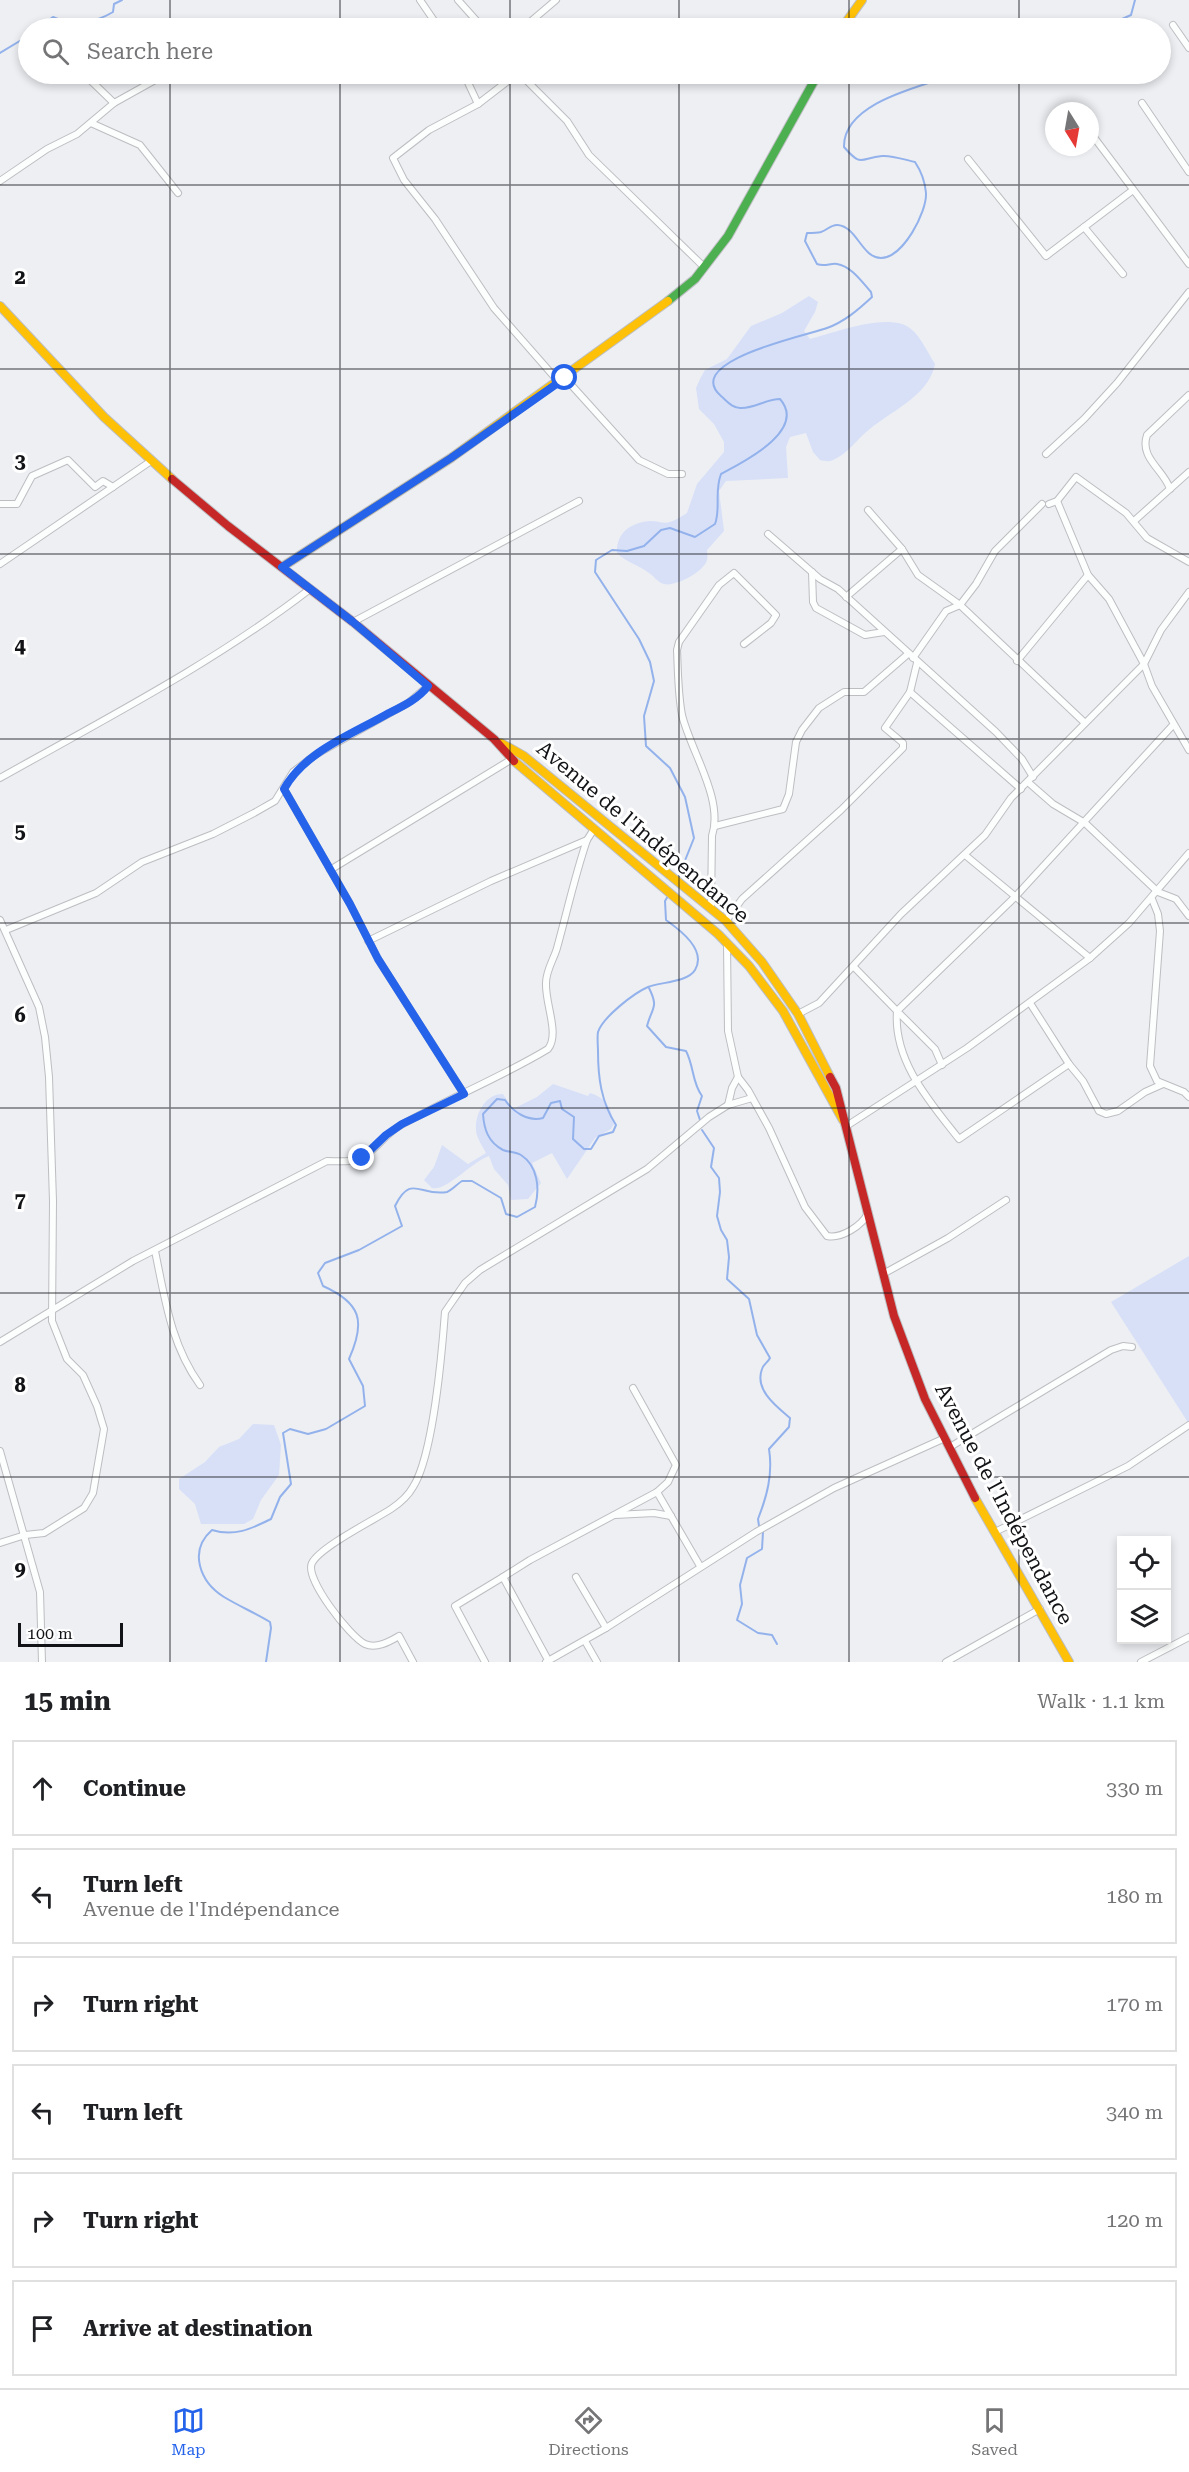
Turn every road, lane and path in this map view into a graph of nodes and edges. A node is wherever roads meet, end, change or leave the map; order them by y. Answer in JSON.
{"nodes":[{"id":1,"x":420,"y":0,"type":"edge"},
{"id":2,"x":458,"y":0,"type":"edge"},
{"id":3,"x":556,"y":0,"type":"edge"},
{"id":4,"x":858,"y":2,"type":"edge"},
{"id":5,"x":432,"y":18,"type":"edge"},
{"id":6,"x":474,"y":18,"type":"edge"},
{"id":7,"x":535,"y":18,"type":"edge"},
{"id":8,"x":848,"y":18,"type":"edge"},
{"id":9,"x":1173,"y":25,"type":"dead end"},
{"id":10,"x":1189,"y":48,"type":"edge"},
{"id":11,"x":96,"y":84,"type":"edge"},
{"id":12,"x":148,"y":84,"type":"edge"},
{"id":13,"x":469,"y":84,"type":"edge"},
{"id":14,"x":505,"y":84,"type":"edge"},
{"id":15,"x":528,"y":84,"type":"edge"},
{"id":16,"x":812,"y":84,"type":"edge"},
{"id":17,"x":114,"y":103,"type":"junction"},
{"id":18,"x":1142,"y":103,"type":"dead end"},
{"id":19,"x":478,"y":104,"type":"junction"},
{"id":20,"x":92,"y":123,"type":"junction"},
{"id":21,"x":1099,"y":144,"type":"edge"},
{"id":22,"x":968,"y":159,"type":"dead end"},
{"id":23,"x":1189,"y":172,"type":"edge"},
{"id":24,"x":0,"y":182,"type":"edge"},
{"id":25,"x":1133,"y":190,"type":"junction"},
{"id":26,"x":178,"y":193,"type":"dead end"},
{"id":27,"x":1084,"y":227,"type":"junction"},
{"id":28,"x":1189,"y":264,"type":"edge"},
{"id":29,"x":704,"y":267,"type":"junction"},
{"id":30,"x":1124,"y":274,"type":"dead end"},
{"id":31,"x":1189,"y":292,"type":"edge"},
{"id":32,"x":0,"y":306,"type":"edge"},
{"id":33,"x":562,"y":380,"type":"junction"},
{"id":34,"x":1189,"y":395,"type":"edge"},
{"id":35,"x":1046,"y":454,"type":"dead end"},
{"id":36,"x":151,"y":461,"type":"junction"},
{"id":37,"x":1189,"y":472,"type":"edge"},
{"id":38,"x":682,"y":474,"type":"dead end"},
{"id":39,"x":113,"y":487,"type":"junction"},
{"id":40,"x":1170,"y":489,"type":"junction"},
{"id":41,"x":579,"y":501,"type":"dead end"},
{"id":42,"x":1058,"y":501,"type":"junction"},
{"id":43,"x":0,"y":504,"type":"edge"},
{"id":44,"x":868,"y":510,"type":"dead end"},
{"id":45,"x":1134,"y":521,"type":"junction"},
{"id":46,"x":768,"y":534,"type":"dead end"},
{"id":47,"x":902,"y":549,"type":"junction"},
{"id":48,"x":1189,"y":562,"type":"edge"},
{"id":49,"x":0,"y":564,"type":"edge"},
{"id":50,"x":282,"y":567,"type":"junction"},
{"id":51,"x":812,"y":572,"type":"junction"},
{"id":52,"x":1088,"y":576,"type":"junction"},
{"id":53,"x":310,"y":589,"type":"junction"},
{"id":54,"x":1189,"y":592,"type":"edge"},
{"id":55,"x":846,"y":597,"type":"junction"},
{"id":56,"x":960,"y":605,"type":"junction"},
{"id":57,"x":353,"y":622,"type":"junction"},
{"id":58,"x":884,"y":632,"type":"junction"},
{"id":59,"x":744,"y":644,"type":"dead end"},
{"id":60,"x":913,"y":658,"type":"junction"},
{"id":61,"x":1017,"y":661,"type":"junction"},
{"id":62,"x":1144,"y":664,"type":"junction"},
{"id":63,"x":428,"y":686,"type":"junction"},
{"id":64,"x":910,"y":692,"type":"junction"},
{"id":65,"x":1085,"y":723,"type":"junction"},
{"id":66,"x":1173,"y":725,"type":"junction"},
{"id":67,"x":494,"y":739,"type":"junction"},
{"id":68,"x":1189,"y":750,"type":"edge"},
{"id":69,"x":512,"y":759,"type":"junction"},
{"id":70,"x":1033,"y":777,"type":"junction"},
{"id":71,"x":0,"y":778,"type":"edge"},
{"id":72,"x":1029,"y":783,"type":"junction"},
{"id":73,"x":284,"y":789,"type":"junction"},
{"id":74,"x":1021,"y":789,"type":"junction"},
{"id":75,"x":1085,"y":823,"type":"junction"},
{"id":76,"x":715,"y":826,"type":"junction"},
{"id":77,"x":594,"y":830,"type":"junction"},
{"id":78,"x":587,"y":840,"type":"junction"},
{"id":79,"x":1189,"y":853,"type":"edge"},
{"id":80,"x":965,"y":855,"type":"junction"},
{"id":81,"x":330,"y":870,"type":"junction"},
{"id":82,"x":1158,"y":892,"type":"junction"},
{"id":83,"x":1015,"y":897,"type":"junction"},
{"id":84,"x":1152,"y":899,"type":"junction"},
{"id":85,"x":711,"y":907,"type":"junction"},
{"id":86,"x":1189,"y":916,"type":"edge"},
{"id":87,"x":0,"y":920,"type":"edge"},
{"id":88,"x":726,"y":921,"type":"junction"},
{"id":89,"x":6,"y":930,"type":"junction"},
{"id":90,"x":368,"y":941,"type":"junction"},
{"id":91,"x":727,"y":943,"type":"junction"},
{"id":92,"x":1090,"y":958,"type":"junction"},
{"id":93,"x":854,"y":967,"type":"junction"},
{"id":94,"x":1030,"y":1003,"type":"junction"},
{"id":95,"x":897,"y":1011,"type":"junction"},
{"id":96,"x":798,"y":1014,"type":"junction"},
{"id":97,"x":1069,"y":1064,"type":"junction"},
{"id":98,"x":942,"y":1065,"type":"junction"},
{"id":99,"x":738,"y":1077,"type":"junction"},
{"id":100,"x":916,"y":1081,"type":"junction"},
{"id":101,"x":1163,"y":1084,"type":"junction"},
{"id":102,"x":464,"y":1094,"type":"junction"},
{"id":103,"x":1189,"y":1097,"type":"edge"},
{"id":104,"x":752,"y":1098,"type":"junction"},
{"id":105,"x":728,"y":1105,"type":"junction"},
{"id":106,"x":844,"y":1123,"type":"junction"},
{"id":107,"x":1006,"y":1200,"type":"dead end"},
{"id":108,"x":868,"y":1212,"type":"junction"},
{"id":109,"x":155,"y":1251,"type":"junction"},
{"id":110,"x":883,"y":1274,"type":"junction"},
{"id":111,"x":53,"y":1308,"type":"junction"},
{"id":112,"x":0,"y":1342,"type":"edge"},
{"id":113,"x":1132,"y":1347,"type":"dead end"},
{"id":114,"x":200,"y":1385,"type":"dead end"},
{"id":115,"x":633,"y":1389,"type":"dead end"},
{"id":116,"x":1189,"y":1425,"type":"edge"},
{"id":117,"x":945,"y":1438,"type":"junction"},
{"id":118,"x":950,"y":1447,"type":"junction"},
{"id":119,"x":0,"y":1451,"type":"edge"},
{"id":120,"x":657,"y":1492,"type":"junction"},
{"id":121,"x":612,"y":1515,"type":"junction"},
{"id":122,"x":671,"y":1516,"type":"junction"},
{"id":123,"x":995,"y":1532,"type":"junction"},
{"id":124,"x":25,"y":1535,"type":"junction"},
{"id":125,"x":0,"y":1543,"type":"edge"},
{"id":126,"x":700,"y":1566,"type":"junction"},
{"id":127,"x":503,"y":1577,"type":"junction"},
{"id":128,"x":576,"y":1577,"type":"dead end"},
{"id":129,"x":1041,"y":1609,"type":"junction"},
{"id":130,"x":606,"y":1628,"type":"junction"},
{"id":131,"x":1189,"y":1636,"type":"edge"},
{"id":132,"x":585,"y":1641,"type":"junction"},
{"id":133,"x":547,"y":1661,"type":"edge"},
{"id":134,"x":42,"y":1662,"type":"edge"},
{"id":135,"x":413,"y":1662,"type":"edge"},
{"id":136,"x":485,"y":1662,"type":"edge"},
{"id":137,"x":597,"y":1662,"type":"edge"},
{"id":138,"x":946,"y":1662,"type":"edge"},
{"id":139,"x":1069,"y":1662,"type":"edge"},
{"id":140,"x":1141,"y":1662,"type":"edge"}],
"edges":[{"from":1,"to":5,"type":"street"},
{"from":2,"to":6,"type":"street"},
{"from":3,"to":7,"type":"street"},
{"from":4,"to":8,"type":"main road"},
{"from":9,"to":10,"type":"street"},
{"from":11,"to":17,"type":"street"},
{"from":12,"to":17,"type":"street"},
{"from":13,"to":19,"type":"street"},
{"from":14,"to":19,"type":"street"},
{"from":15,"to":29,"type":"street"},
{"from":16,"to":29,"type":"main road"},
{"from":17,"to":20,"type":"street"},
{"from":18,"to":23,"type":"street"},
{"from":19,"to":33,"type":"street"},
{"from":20,"to":24,"type":"street"},
{"from":20,"to":26,"type":"street"},
{"from":21,"to":25,"type":"street"},
{"from":22,"to":27,"type":"street"},
{"from":25,"to":27,"type":"street"},
{"from":25,"to":28,"type":"street"},
{"from":27,"to":30,"type":"street"},
{"from":29,"to":33,"type":"main road"},
{"from":31,"to":35,"type":"street"},
{"from":32,"to":36,"type":"main road","name":"Avenue de l'Indépendance"},
{"from":33,"to":38,"type":"street"},
{"from":33,"to":50,"type":"main road"},
{"from":34,"to":40,"type":"street"},
{"from":36,"to":39,"type":"street"},
{"from":36,"to":50,"type":"main road","name":"Avenue de l'Indépendance"},
{"from":37,"to":40,"type":"street"},
{"from":39,"to":43,"type":"street"},
{"from":39,"to":49,"type":"street"},
{"from":40,"to":45,"type":"street"},
{"from":41,"to":57,"type":"street"},
{"from":42,"to":45,"type":"street"},
{"from":42,"to":52,"type":"street"},
{"from":42,"to":56,"type":"street"},
{"from":44,"to":47,"type":"street"},
{"from":45,"to":48,"type":"street"},
{"from":46,"to":51,"type":"street"},
{"from":47,"to":55,"type":"street"},
{"from":47,"to":56,"type":"street"},
{"from":50,"to":53,"type":"main road","name":"Avenue de l'Indépendance"},
{"from":51,"to":55,"type":"street"},
{"from":51,"to":58,"type":"street"},
{"from":52,"to":61,"type":"street"},
{"from":52,"to":62,"type":"street"},
{"from":53,"to":57,"type":"main road","name":"Avenue de l'Indépendance"},
{"from":53,"to":71,"type":"street"},
{"from":54,"to":62,"type":"street"},
{"from":55,"to":58,"type":"street"},
{"from":56,"to":60,"type":"street"},
{"from":56,"to":61,"type":"street"},
{"from":57,"to":63,"type":"main road","name":"Avenue de l'Indépendance"},
{"from":58,"to":60,"type":"street"},
{"from":59,"to":76,"type":"street"},
{"from":60,"to":64,"type":"street"},
{"from":60,"to":70,"type":"street"},
{"from":60,"to":76,"type":"street"},
{"from":61,"to":65,"type":"street"},
{"from":62,"to":65,"type":"street"},
{"from":62,"to":66,"type":"street"},
{"from":63,"to":67,"type":"main road","name":"Avenue de l'Indépendance"},
{"from":63,"to":73,"type":"street"},
{"from":64,"to":74,"type":"street"},
{"from":64,"to":88,"type":"street"},
{"from":65,"to":70,"type":"street"},
{"from":66,"to":68,"type":"street"},
{"from":66,"to":75,"type":"street"},
{"from":67,"to":69,"type":"main road","name":"Avenue de l'Indépendance"},
{"from":67,"to":85,"type":"main road","name":"Avenue de l'Indépendance"},
{"from":69,"to":77,"type":"main road","name":"Avenue de l'Indépendance"},
{"from":69,"to":81,"type":"street"},
{"from":70,"to":72,"type":"street"},
{"from":72,"to":74,"type":"street"},
{"from":72,"to":75,"type":"street"},
{"from":73,"to":81,"type":"street"},
{"from":73,"to":89,"type":"street"},
{"from":74,"to":80,"type":"street"},
{"from":75,"to":82,"type":"street"},
{"from":75,"to":83,"type":"street"},
{"from":76,"to":85,"type":"street"},
{"from":77,"to":78,"type":"street"},
{"from":77,"to":91,"type":"main road","name":"Avenue de l'Indépendance"},
{"from":78,"to":90,"type":"street"},
{"from":78,"to":102,"type":"street"},
{"from":79,"to":82,"type":"street"},
{"from":80,"to":83,"type":"street"},
{"from":80,"to":93,"type":"street"},
{"from":81,"to":90,"type":"street"},
{"from":82,"to":84,"type":"street"},
{"from":82,"to":86,"type":"street"},
{"from":83,"to":92,"type":"street"},
{"from":83,"to":95,"type":"street"},
{"from":84,"to":92,"type":"street"},
{"from":84,"to":101,"type":"street"},
{"from":85,"to":88,"type":"main road","name":"Avenue de l'Indépendance"},
{"from":87,"to":89,"type":"street"},
{"from":88,"to":96,"type":"main road","name":"Avenue de l'Indépendance"},
{"from":89,"to":111,"type":"street"},
{"from":90,"to":102,"type":"street"},
{"from":91,"to":99,"type":"street"},
{"from":91,"to":106,"type":"main road","name":"Avenue de l'Indépendance"},
{"from":92,"to":94,"type":"street"},
{"from":93,"to":95,"type":"street"},
{"from":93,"to":96,"type":"street"},
{"from":94,"to":97,"type":"street"},
{"from":94,"to":98,"type":"street"},
{"from":95,"to":98,"type":"street"},
{"from":95,"to":100,"type":"street"},
{"from":96,"to":106,"type":"main road","name":"Avenue de l'Indépendance"},
{"from":97,"to":100,"type":"street"},
{"from":97,"to":101,"type":"street"},
{"from":98,"to":100,"type":"street"},
{"from":99,"to":104,"type":"street"},
{"from":99,"to":105,"type":"street"},
{"from":100,"to":106,"type":"street"},
{"from":101,"to":103,"type":"street"},
{"from":102,"to":109,"type":"street"},
{"from":104,"to":105,"type":"street"},
{"from":104,"to":108,"type":"street"},
{"from":105,"to":135,"type":"street"},
{"from":106,"to":108,"type":"main road","name":"Avenue de l'Indépendance"},
{"from":107,"to":110,"type":"street"},
{"from":108,"to":110,"type":"main road","name":"Avenue de l'Indépendance"},
{"from":109,"to":111,"type":"street"},
{"from":109,"to":114,"type":"street"},
{"from":110,"to":117,"type":"main road","name":"Avenue de l'Indépendance"},
{"from":111,"to":112,"type":"street"},
{"from":111,"to":124,"type":"street"},
{"from":113,"to":118,"type":"street"},
{"from":115,"to":120,"type":"street"},
{"from":116,"to":123,"type":"street"},
{"from":117,"to":118,"type":"main road","name":"Avenue de l'Indépendance"},
{"from":117,"to":126,"type":"street"},
{"from":118,"to":123,"type":"main road","name":"Avenue de l'Indépendance"},
{"from":119,"to":124,"type":"street"},
{"from":120,"to":121,"type":"street"},
{"from":120,"to":122,"type":"street"},
{"from":121,"to":122,"type":"street"},
{"from":121,"to":127,"type":"street"},
{"from":122,"to":126,"type":"street"},
{"from":123,"to":129,"type":"main road","name":"Avenue de l'Indépendance"},
{"from":124,"to":125,"type":"street"},
{"from":124,"to":134,"type":"street"},
{"from":126,"to":130,"type":"street"},
{"from":127,"to":133,"type":"street"},
{"from":127,"to":136,"type":"street"},
{"from":128,"to":130,"type":"street"},
{"from":129,"to":138,"type":"street"},
{"from":129,"to":139,"type":"main road","name":"Avenue de l'Indépendance"},
{"from":130,"to":132,"type":"street"},
{"from":131,"to":140,"type":"street"},
{"from":132,"to":133,"type":"street"},
{"from":132,"to":137,"type":"street"}]}
